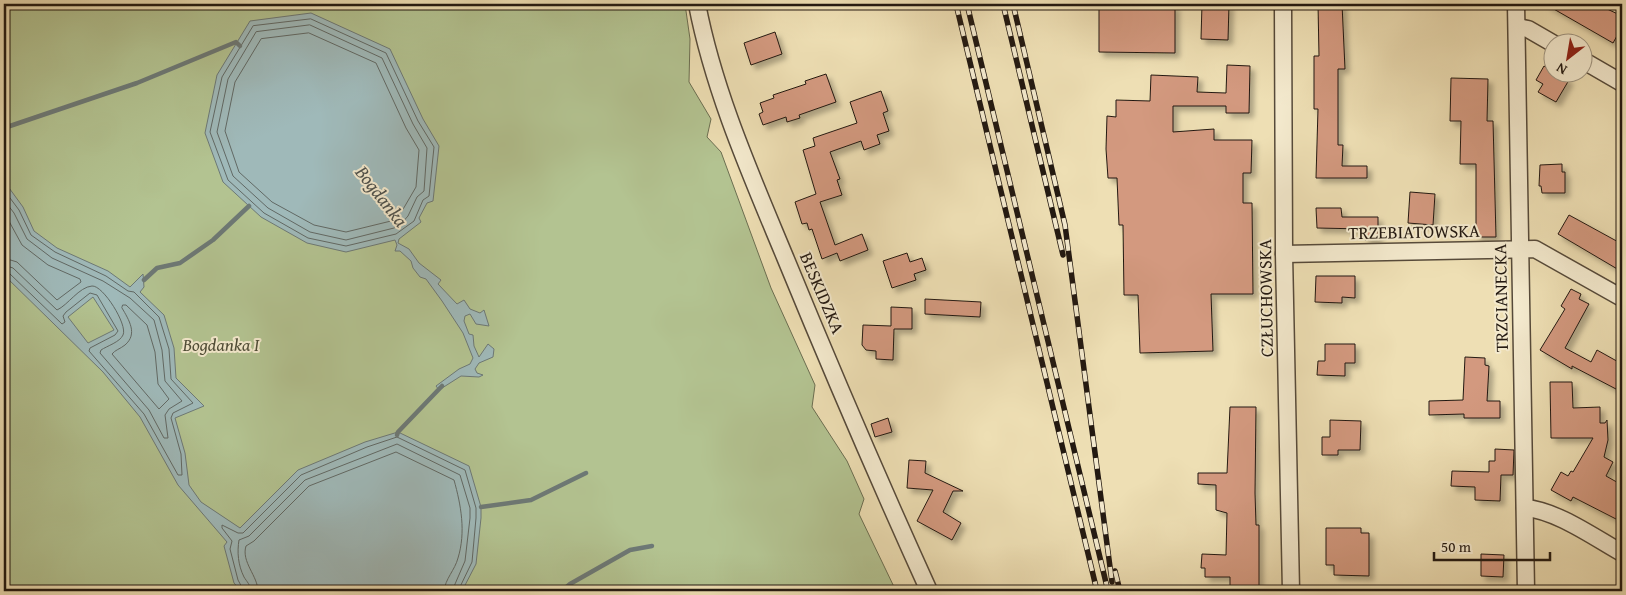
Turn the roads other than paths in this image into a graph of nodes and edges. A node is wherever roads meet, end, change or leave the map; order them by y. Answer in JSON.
{"nodes":[{"id":1,"x":697,"y":4,"type":"edge"},
{"id":2,"x":1283,"y":4,"type":"edge"},
{"id":3,"x":1516,"y":4,"type":"edge"},
{"id":4,"x":1517,"y":27,"type":"junction"},
{"id":5,"x":1544,"y":38,"type":"edge"},
{"id":6,"x":1594,"y":67,"type":"edge"},
{"id":7,"x":1622,"y":83,"type":"edge"},
{"id":8,"x":1520,"y":250,"type":"junction"},
{"id":9,"x":1284,"y":254,"type":"junction"},
{"id":10,"x":1622,"y":298,"type":"edge"},
{"id":11,"x":1525,"y":508,"type":"junction"},
{"id":12,"x":1622,"y":553,"type":"edge"},
{"id":13,"x":929,"y":591,"type":"edge"},
{"id":14,"x":1291,"y":591,"type":"edge"},
{"id":15,"x":1526,"y":591,"type":"edge"}],
"edges":[{"from":1,"to":13,"type":"street","name":"BESKIDZKA"},
{"from":2,"to":9,"type":"street","name":"CZŁUCHOWSKA"},
{"from":3,"to":4,"type":"street","name":"TRZCIANECKA"},
{"from":4,"to":5,"type":"street"},
{"from":4,"to":8,"type":"street","name":"TRZCIANECKA"},
{"from":6,"to":7,"type":"street"},
{"from":8,"to":9,"type":"street","name":"TRZEBIATOWSKA"},
{"from":8,"to":10,"type":"street","name":"TRZEBIATOWSKA"},
{"from":8,"to":11,"type":"street","name":"TRZCIANECKA"},
{"from":9,"to":14,"type":"street","name":"CZŁUCHOWSKA"},
{"from":11,"to":12,"type":"street"},
{"from":11,"to":15,"type":"street","name":"TRZCIANECKA"}]}
